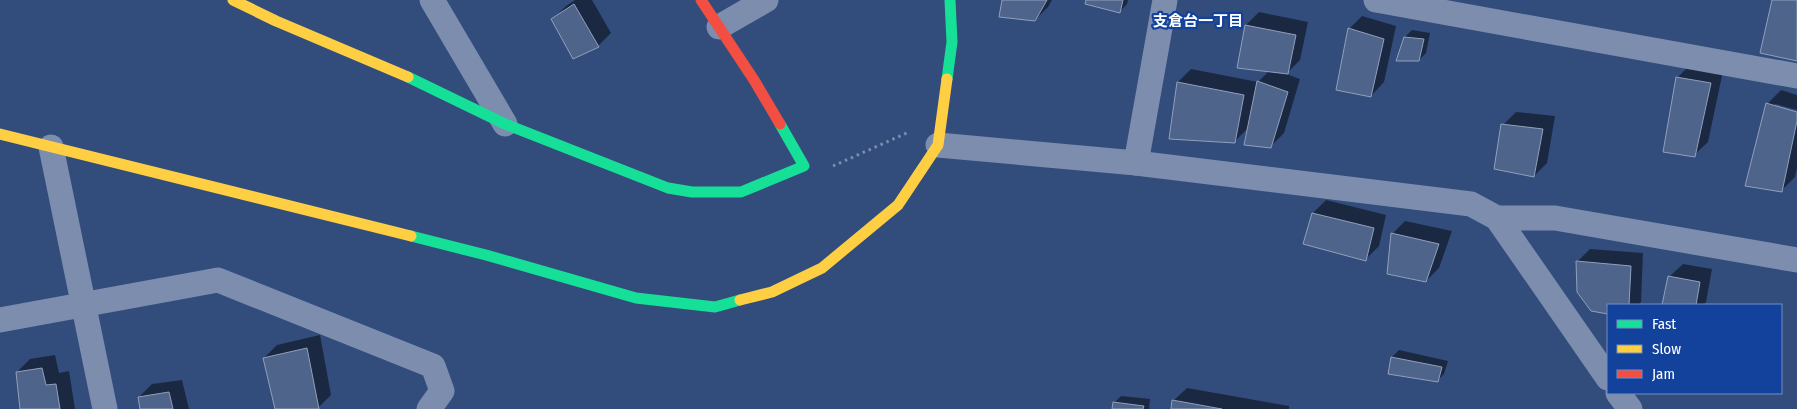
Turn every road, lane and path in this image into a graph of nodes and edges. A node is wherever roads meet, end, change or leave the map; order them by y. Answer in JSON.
{"nodes":[{"id":1,"x":233,"y":0,"type":"edge"},
{"id":2,"x":432,"y":0,"type":"edge"},
{"id":3,"x":701,"y":0,"type":"edge"},
{"id":4,"x":766,"y":0,"type":"edge"},
{"id":5,"x":950,"y":0,"type":"edge"},
{"id":6,"x":1165,"y":0,"type":"edge"},
{"id":7,"x":1376,"y":0,"type":"edge"},
{"id":8,"x":719,"y":27,"type":"junction"},
{"id":9,"x":1797,"y":76,"type":"edge"},
{"id":10,"x":942,"y":117,"type":"junction"},
{"id":11,"x":505,"y":124,"type":"junction"},
{"id":12,"x":0,"y":134,"type":"edge"},
{"id":13,"x":938,"y":145,"type":"junction"},
{"id":14,"x":51,"y":147,"type":"junction"},
{"id":15,"x":1136,"y":163,"type":"junction"},
{"id":16,"x":804,"y":166,"type":"junction"},
{"id":17,"x":1497,"y":218,"type":"junction"},
{"id":18,"x":1797,"y":260,"type":"edge"},
{"id":19,"x":84,"y":305,"type":"junction"},
{"id":20,"x":0,"y":320,"type":"edge"},
{"id":21,"x":1607,"y":377,"type":"edge"},
{"id":22,"x":1619,"y":394,"type":"edge"},
{"id":23,"x":105,"y":409,"type":"edge"},
{"id":24,"x":430,"y":409,"type":"edge"},
{"id":25,"x":1630,"y":409,"type":"edge"}],
"edges":[{"from":1,"to":11,"type":"street"},
{"from":2,"to":11,"type":"street"},
{"from":3,"to":8,"type":"street"},
{"from":4,"to":8,"type":"street"},
{"from":5,"to":10,"type":"street"},
{"from":6,"to":15,"type":"street"},
{"from":7,"to":9,"type":"street"},
{"from":8,"to":16,"type":"street"},
{"from":10,"to":13,"type":"street"},
{"from":10,"to":16,"type":"path"},
{"from":11,"to":16,"type":"street"},
{"from":12,"to":14,"type":"street"},
{"from":13,"to":14,"type":"street"},
{"from":13,"to":15,"type":"street"},
{"from":14,"to":19,"type":"street"},
{"from":15,"to":17,"type":"street"},
{"from":17,"to":18,"type":"street"},
{"from":17,"to":21,"type":"street"},
{"from":19,"to":20,"type":"street"},
{"from":19,"to":23,"type":"street"},
{"from":19,"to":24,"type":"street"},
{"from":22,"to":25,"type":"street"}]}
